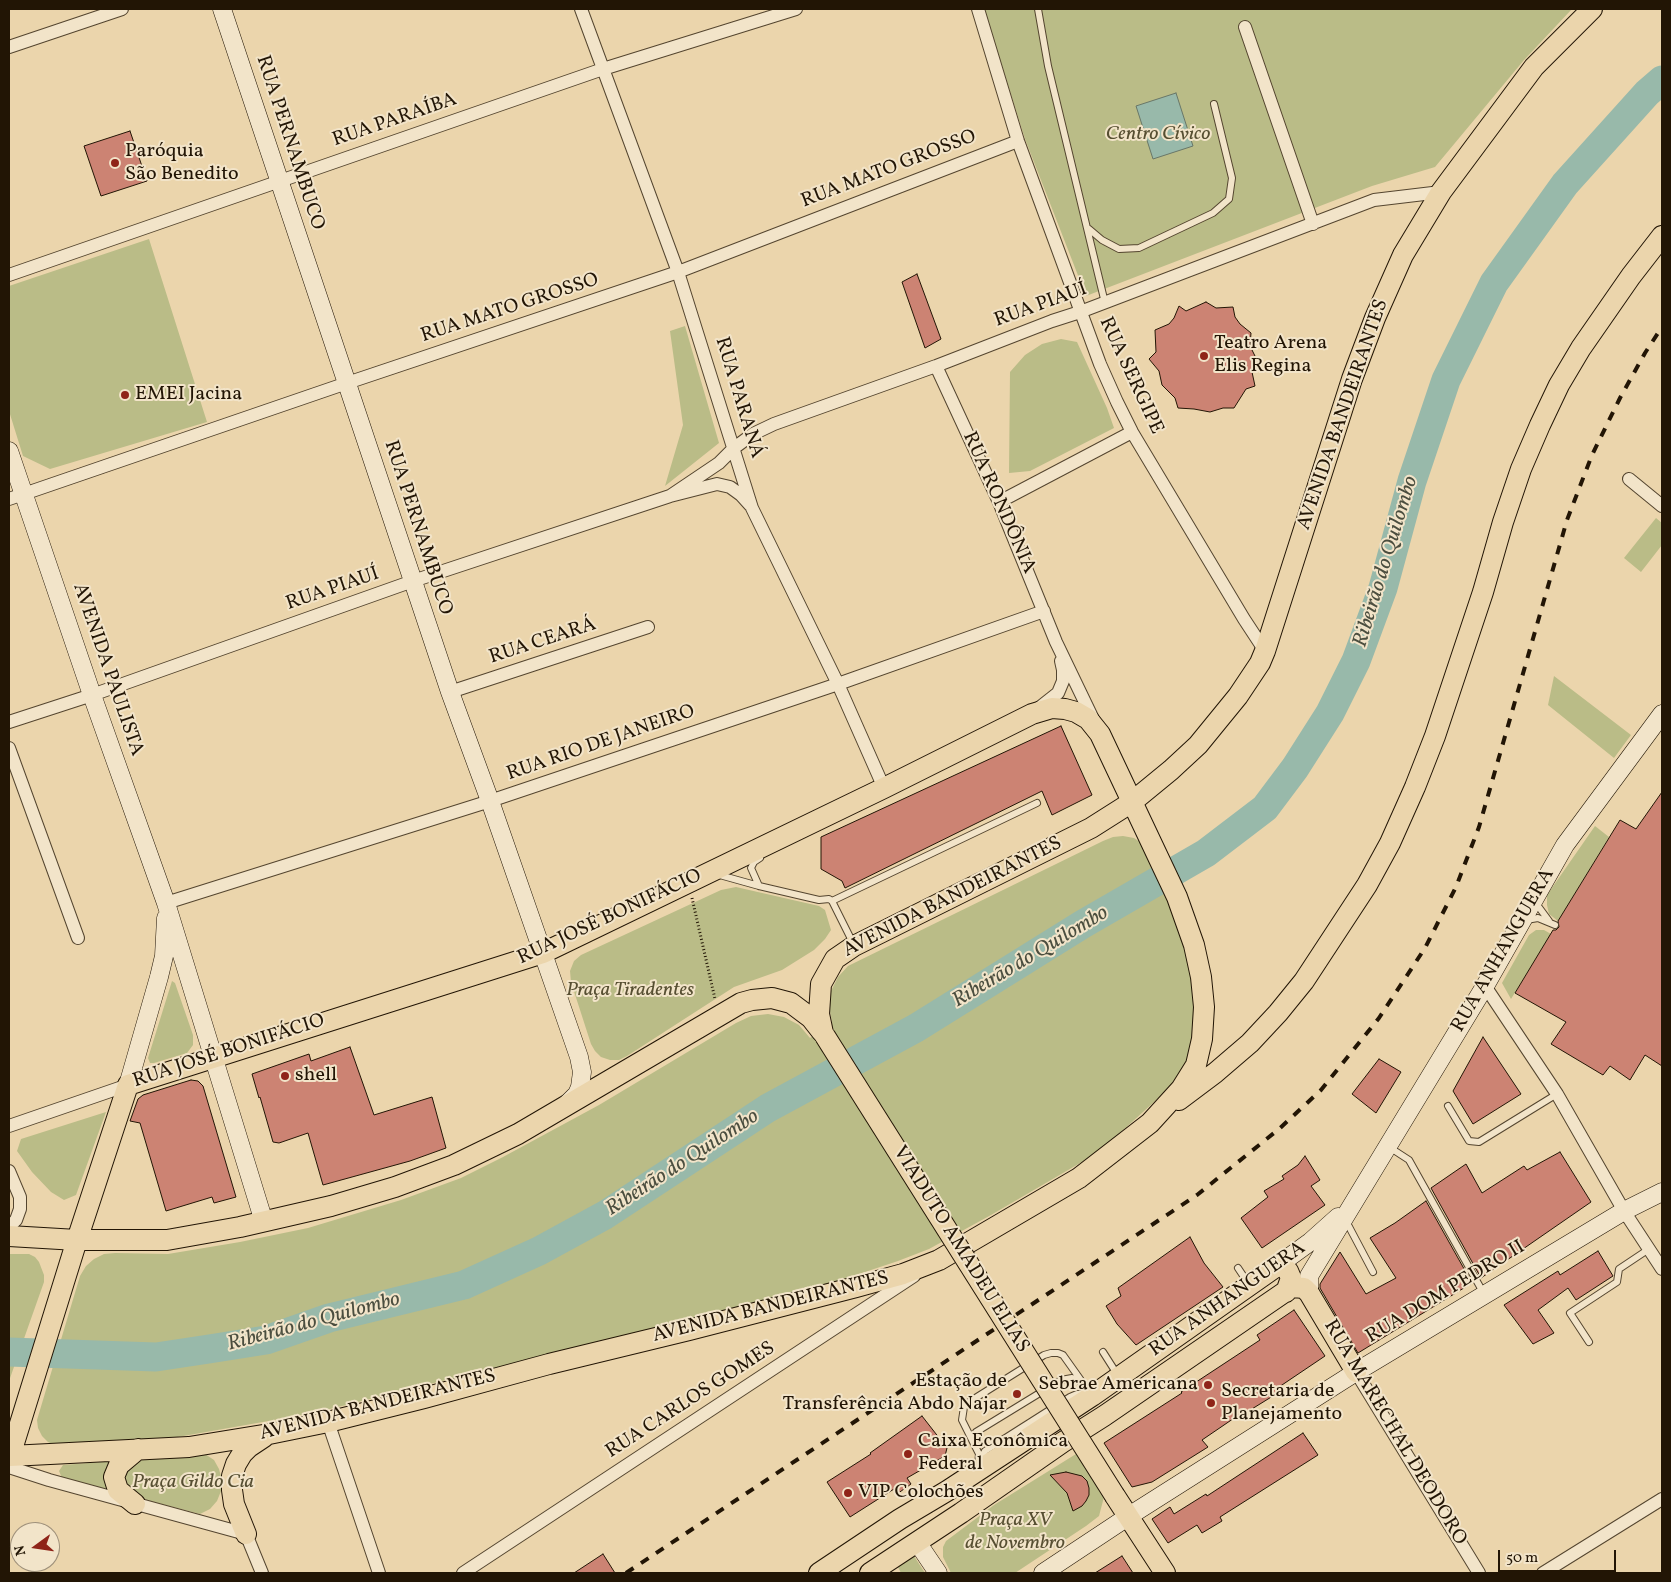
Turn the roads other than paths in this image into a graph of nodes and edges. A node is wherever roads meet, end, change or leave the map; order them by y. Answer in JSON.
{"nodes":[{"id":1,"x":122,"y":9,"type":"edge"},
{"id":2,"x":222,"y":9,"type":"edge"},
{"id":3,"x":581,"y":9,"type":"edge"},
{"id":4,"x":796,"y":9,"type":"edge"},
{"id":5,"x":978,"y":9,"type":"edge"},
{"id":6,"x":1038,"y":9,"type":"edge"},
{"id":7,"x":1592,"y":9,"type":"edge"},
{"id":8,"x":1245,"y":27,"type":"dead end"},
{"id":9,"x":9,"y":47,"type":"edge"},
{"id":10,"x":602,"y":69,"type":"junction"},
{"id":11,"x":1214,"y":104,"type":"dead end"},
{"id":12,"x":1018,"y":141,"type":"junction"},
{"id":13,"x":280,"y":181,"type":"junction"},
{"id":14,"x":1441,"y":192,"type":"junction"},
{"id":15,"x":1313,"y":224,"type":"junction"},
{"id":16,"x":1088,"y":228,"type":"junction"},
{"id":17,"x":1662,"y":236,"type":"edge"},
{"id":18,"x":678,"y":272,"type":"junction"},
{"id":19,"x":9,"y":275,"type":"edge"},
{"id":20,"x":1105,"y":303,"type":"junction"},
{"id":21,"x":1080,"y":312,"type":"junction"},
{"id":22,"x":936,"y":366,"type":"junction"},
{"id":23,"x":347,"y":383,"type":"junction"},
{"id":24,"x":1132,"y":432,"type":"junction"},
{"id":25,"x":734,"y":448,"type":"junction"},
{"id":26,"x":9,"y":451,"type":"edge"},
{"id":27,"x":1629,"y":479,"type":"dead end"},
{"id":28,"x":670,"y":496,"type":"junction"},
{"id":29,"x":16,"y":497,"type":"edge"},
{"id":30,"x":999,"y":502,"type":"junction"},
{"id":31,"x":1662,"y":506,"type":"edge"},
{"id":32,"x":752,"y":508,"type":"junction"},
{"id":33,"x":413,"y":582,"type":"junction"},
{"id":34,"x":1044,"y":612,"type":"junction"},
{"id":35,"x":648,"y":627,"type":"dead end"},
{"id":36,"x":1056,"y":642,"type":"junction"},
{"id":37,"x":1265,"y":651,"type":"junction"},
{"id":38,"x":838,"y":684,"type":"junction"},
{"id":39,"x":450,"y":692,"type":"junction"},
{"id":40,"x":92,"y":695,"type":"junction"},
{"id":41,"x":1032,"y":714,"type":"junction"},
{"id":42,"x":1662,"y":714,"type":"edge"},
{"id":43,"x":9,"y":722,"type":"edge"},
{"id":44,"x":1100,"y":734,"type":"junction"},
{"id":45,"x":9,"y":748,"type":"edge"},
{"id":46,"x":1114,"y":762,"type":"junction"},
{"id":47,"x":1171,"y":770,"type":"junction"},
{"id":48,"x":884,"y":788,"type":"junction"},
{"id":49,"x":490,"y":801,"type":"junction"},
{"id":50,"x":1132,"y":802,"type":"junction"},
{"id":51,"x":1036,"y":803,"type":"dead end"},
{"id":52,"x":1091,"y":828,"type":"junction"},
{"id":53,"x":766,"y":846,"type":"junction"},
{"id":54,"x":710,"y":872,"type":"junction"},
{"id":55,"x":759,"y":886,"type":"junction"},
{"id":56,"x":1536,"y":896,"type":"junction"},
{"id":57,"x":832,"y":901,"type":"junction"},
{"id":58,"x":166,"y":903,"type":"junction"},
{"id":59,"x":1522,"y":920,"type":"junction"},
{"id":60,"x":78,"y":938,"type":"dead end"},
{"id":61,"x":854,"y":946,"type":"junction"},
{"id":62,"x":543,"y":953,"type":"junction"},
{"id":63,"x":1485,"y":986,"type":"junction"},
{"id":64,"x":824,"y":1035,"type":"junction"},
{"id":65,"x":214,"y":1058,"type":"junction"},
{"id":66,"x":579,"y":1058,"type":"junction"},
{"id":67,"x":624,"y":1071,"type":"junction"},
{"id":68,"x":128,"y":1085,"type":"junction"},
{"id":69,"x":1557,"y":1094,"type":"junction"},
{"id":70,"x":1448,"y":1106,"type":"dead end"},
{"id":71,"x":560,"y":1110,"type":"junction"},
{"id":72,"x":1150,"y":1123,"type":"junction"},
{"id":73,"x":9,"y":1126,"type":"edge"},
{"id":74,"x":1388,"y":1147,"type":"junction"},
{"id":75,"x":9,"y":1171,"type":"edge"},
{"id":76,"x":1662,"y":1192,"type":"edge"},
{"id":77,"x":1357,"y":1197,"type":"junction"},
{"id":78,"x":90,"y":1198,"type":"junction"},
{"id":79,"x":1624,"y":1210,"type":"junction"},
{"id":80,"x":1344,"y":1218,"type":"junction"},
{"id":81,"x":264,"y":1222,"type":"junction"},
{"id":82,"x":9,"y":1227,"type":"edge"},
{"id":83,"x":9,"y":1236,"type":"edge"},
{"id":84,"x":77,"y":1240,"type":"junction"},
{"id":85,"x":117,"y":1240,"type":"junction"},
{"id":86,"x":1649,"y":1249,"type":"junction"},
{"id":87,"x":939,"y":1260,"type":"junction"},
{"id":88,"x":1277,"y":1266,"type":"junction"},
{"id":89,"x":1238,"y":1268,"type":"dead end"},
{"id":90,"x":1662,"y":1269,"type":"edge"},
{"id":91,"x":1373,"y":1272,"type":"dead end"},
{"id":92,"x":1250,"y":1286,"type":"junction"},
{"id":93,"x":1286,"y":1292,"type":"junction"},
{"id":94,"x":1308,"y":1293,"type":"junction"},
{"id":95,"x":1484,"y":1295,"type":"junction"},
{"id":96,"x":1590,"y":1342,"type":"dead end"},
{"id":97,"x":1103,"y":1352,"type":"dead end"},
{"id":98,"x":1356,"y":1372,"type":"junction"},
{"id":99,"x":1119,"y":1377,"type":"junction"},
{"id":100,"x":1087,"y":1389,"type":"junction"},
{"id":101,"x":1104,"y":1416,"type":"junction"},
{"id":102,"x":328,"y":1422,"type":"junction"},
{"id":103,"x":269,"y":1434,"type":"junction"},
{"id":104,"x":975,"y":1444,"type":"junction"},
{"id":105,"x":138,"y":1449,"type":"junction"},
{"id":106,"x":9,"y":1459,"type":"edge"},
{"id":107,"x":977,"y":1468,"type":"junction"},
{"id":108,"x":1662,"y":1499,"type":"edge"},
{"id":109,"x":135,"y":1504,"type":"junction"},
{"id":110,"x":1128,"y":1516,"type":"junction"},
{"id":111,"x":900,"y":1519,"type":"junction"},
{"id":112,"x":246,"y":1534,"type":"junction"},
{"id":113,"x":917,"y":1542,"type":"junction"},
{"id":114,"x":864,"y":1543,"type":"junction"},
{"id":115,"x":878,"y":1571,"type":"edge"},
{"id":116,"x":262,"y":1573,"type":"edge"},
{"id":117,"x":379,"y":1573,"type":"edge"},
{"id":118,"x":463,"y":1573,"type":"edge"},
{"id":119,"x":819,"y":1573,"type":"edge"},
{"id":120,"x":938,"y":1573,"type":"edge"},
{"id":121,"x":1043,"y":1573,"type":"edge"},
{"id":122,"x":1165,"y":1573,"type":"edge"},
{"id":123,"x":1479,"y":1573,"type":"edge"},
{"id":124,"x":1543,"y":1573,"type":"edge"}],
"edges":[{"from":1,"to":9,"type":"street"},
{"from":2,"to":13,"type":"main road","name":"RUA PERNAMBUCO"},
{"from":3,"to":10,"type":"street","name":"RUA PARANÁ"},
{"from":4,"to":10,"type":"street","name":"RUA PARAÍBA"},
{"from":5,"to":12,"type":"street","name":"RUA SERGIPE"},
{"from":6,"to":16,"type":"lane"},
{"from":7,"to":14,"type":"main road","name":"AVENIDA BANDEIRANTES"},
{"from":8,"to":15,"type":"street"},
{"from":10,"to":13,"type":"street","name":"RUA PARAÍBA"},
{"from":10,"to":18,"type":"street","name":"RUA PARANÁ"},
{"from":11,"to":16,"type":"lane"},
{"from":12,"to":18,"type":"street","name":"RUA MATO GROSSO"},
{"from":12,"to":21,"type":"street","name":"RUA SERGIPE"},
{"from":13,"to":19,"type":"street","name":"RUA PARAÍBA"},
{"from":13,"to":23,"type":"main road","name":"RUA PERNAMBUCO"},
{"from":14,"to":15,"type":"street","name":"RUA PIAUÍ"},
{"from":14,"to":37,"type":"main road","name":"AVENIDA BANDEIRANTES"},
{"from":15,"to":20,"type":"street","name":"RUA PIAUÍ"},
{"from":16,"to":20,"type":"lane"},
{"from":17,"to":72,"type":"main road"},
{"from":18,"to":23,"type":"street","name":"RUA MATO GROSSO"},
{"from":18,"to":25,"type":"street","name":"RUA PARANÁ"},
{"from":20,"to":21,"type":"street","name":"RUA PIAUÍ"},
{"from":21,"to":22,"type":"street","name":"RUA PIAUÍ"},
{"from":21,"to":24,"type":"street","name":"RUA SERGIPE"},
{"from":22,"to":25,"type":"street","name":"RUA PIAUÍ"},
{"from":22,"to":30,"type":"street","name":"RUA RONDÔNIA"},
{"from":23,"to":29,"type":"street","name":"RUA MATO GROSSO"},
{"from":23,"to":33,"type":"main road","name":"RUA PERNAMBUCO"},
{"from":24,"to":30,"type":"street"},
{"from":24,"to":37,"type":"street","name":"RUA SERGIPE"},
{"from":25,"to":28,"type":"street","name":"RUA PIAUÍ"},
{"from":25,"to":32,"type":"street","name":"RUA PARANÁ"},
{"from":26,"to":29,"type":"main road","name":"AVENIDA PAULISTA"},
{"from":27,"to":31,"type":"street"},
{"from":28,"to":32,"type":"street","name":"RUA PIAUÍ"},
{"from":28,"to":33,"type":"street","name":"RUA PIAUÍ"},
{"from":29,"to":40,"type":"main road","name":"AVENIDA PAULISTA"},
{"from":30,"to":34,"type":"street","name":"RUA RONDÔNIA"},
{"from":32,"to":38,"type":"street","name":"RUA PARANÁ"},
{"from":33,"to":39,"type":"main road","name":"RUA PERNAMBUCO"},
{"from":33,"to":40,"type":"street","name":"RUA PIAUÍ"},
{"from":34,"to":36,"type":"street","name":"RUA RONDÔNIA"},
{"from":34,"to":38,"type":"street","name":"RUA RIO DE JANEIRO"},
{"from":35,"to":39,"type":"street","name":"RUA CEARÁ"},
{"from":36,"to":41,"type":"street","name":"RUA RONDÔNIA"},
{"from":36,"to":44,"type":"street","name":"RUA RONDÔNIA"},
{"from":37,"to":47,"type":"main road","name":"AVENIDA BANDEIRANTES"},
{"from":38,"to":48,"type":"street","name":"RUA PARANÁ"},
{"from":38,"to":49,"type":"street","name":"RUA RIO DE JANEIRO"},
{"from":39,"to":49,"type":"main road","name":"RUA PERNAMBUCO"},
{"from":40,"to":43,"type":"street","name":"RUA PIAUÍ"},
{"from":40,"to":58,"type":"main road","name":"AVENIDA PAULISTA"},
{"from":41,"to":44,"type":"main road","name":"RUA JOSÉ BONIFÁCIO"},
{"from":41,"to":48,"type":"main road","name":"RUA JOSÉ BONIFÁCIO"},
{"from":42,"to":56,"type":"main road","name":"RUA ANHANGUERA"},
{"from":44,"to":46,"type":"main road","name":"RUA RONDÔNIA"},
{"from":45,"to":60,"type":"street"},
{"from":46,"to":47,"type":"main road"},
{"from":46,"to":50,"type":"main road","name":"RUA RONDÔNIA"},
{"from":46,"to":52,"type":"main road"},
{"from":47,"to":50,"type":"main road","name":"AVENIDA BANDEIRANTES"},
{"from":48,"to":53,"type":"main road","name":"RUA JOSÉ BONIFÁCIO"},
{"from":49,"to":58,"type":"street","name":"RUA RIO DE JANEIRO"},
{"from":49,"to":62,"type":"main road","name":"RUA PERNAMBUCO"},
{"from":50,"to":52,"type":"main road","name":"AVENIDA BANDEIRANTES"},
{"from":50,"to":72,"type":"main road","name":"AVENIDA BANDEIRANTES"},
{"from":51,"to":57,"type":"lane"},
{"from":52,"to":61,"type":"main road","name":"AVENIDA BANDEIRANTES"},
{"from":53,"to":54,"type":"main road","name":"RUA JOSÉ BONIFÁCIO"},
{"from":53,"to":55,"type":"lane"},
{"from":54,"to":55,"type":"lane"},
{"from":54,"to":62,"type":"main road","name":"RUA JOSÉ BONIFÁCIO"},
{"from":55,"to":57,"type":"lane"},
{"from":56,"to":59,"type":"main road","name":"RUA ANHANGUERA"},
{"from":56,"to":59,"type":"lane"},
{"from":57,"to":61,"type":"lane"},
{"from":58,"to":65,"type":"main road","name":"AVENIDA PAULISTA"},
{"from":58,"to":68,"type":"main road","name":"AVENIDA PAULISTA"},
{"from":59,"to":63,"type":"main road","name":"RUA ANHANGUERA"},
{"from":61,"to":64,"type":"main road","name":"AVENIDA BANDEIRANTES"},
{"from":62,"to":65,"type":"main road","name":"RUA JOSÉ BONIFÁCIO"},
{"from":62,"to":66,"type":"main road","name":"RUA PERNAMBUCO"},
{"from":63,"to":69,"type":"street"},
{"from":63,"to":74,"type":"main road","name":"RUA ANHANGUERA"},
{"from":64,"to":67,"type":"main road"},
{"from":64,"to":110,"type":"main road","name":"VIADUTO AMADEU ELIAS","bridge":true},
{"from":65,"to":68,"type":"main road","name":"RUA JOSÉ BONIFÁCIO"},
{"from":65,"to":81,"type":"main road","name":"AVENIDA PAULISTA"},
{"from":66,"to":67,"type":"main road"},
{"from":66,"to":71,"type":"main road"},
{"from":67,"to":71,"type":"main road"},
{"from":68,"to":73,"type":"street","name":"RUA JOSÉ BONIFÁCIO"},
{"from":68,"to":78,"type":"main road"},
{"from":69,"to":70,"type":"lane"},
{"from":69,"to":79,"type":"street"},
{"from":71,"to":81,"type":"main road"},
{"from":72,"to":87,"type":"main road","name":"AVENIDA BANDEIRANTES"},
{"from":74,"to":77,"type":"main road","name":"RUA ANHANGUERA"},
{"from":74,"to":95,"type":"lane"},
{"from":75,"to":82,"type":"street"},
{"from":76,"to":79,"type":"main road","name":"RUA DOM PEDRO II"},
{"from":77,"to":80,"type":"main road","name":"RUA ANHANGUERA"},
{"from":77,"to":88,"type":"main road","name":"RUA ANHANGUERA"},
{"from":78,"to":84,"type":"main road"},
{"from":78,"to":85,"type":"main road"},
{"from":79,"to":86,"type":"street"},
{"from":79,"to":95,"type":"main road","name":"RUA DOM PEDRO II"},
{"from":80,"to":91,"type":"lane"},
{"from":80,"to":94,"type":"main road","name":"RUA ANHANGUERA"},
{"from":81,"to":85,"type":"main road"},
{"from":83,"to":84,"type":"main road"},
{"from":84,"to":85,"type":"main road"},
{"from":84,"to":106,"type":"main road"},
{"from":86,"to":90,"type":"street"},
{"from":86,"to":96,"type":"lane"},
{"from":87,"to":102,"type":"main road","name":"AVENIDA BANDEIRANTES"},
{"from":87,"to":118,"type":"street","name":"RUA CARLOS GOMES"},
{"from":88,"to":92,"type":"main road","name":"RUA ANHANGUERA"},
{"from":88,"to":93,"type":"main road"},
{"from":89,"to":92,"type":"lane"},
{"from":92,"to":99,"type":"main road","name":"RUA ANHANGUERA"},
{"from":93,"to":94,"type":"main road","name":"RUA ANHANGUERA"},
{"from":93,"to":101,"type":"main road","name":"RUA ANHANGUERA"},
{"from":94,"to":98,"type":"main road","name":"RUA MARECHAL DEODORO"},
{"from":95,"to":98,"type":"main road","name":"RUA DOM PEDRO II"},
{"from":97,"to":99,"type":"lane"},
{"from":98,"to":110,"type":"main road","name":"RUA DOM PEDRO II"},
{"from":98,"to":123,"type":"street","name":"RUA MARECHAL DEODORO"},
{"from":99,"to":100,"type":"main road","name":"RUA ANHANGUERA"},
{"from":100,"to":101,"type":"main road"},
{"from":100,"to":104,"type":"lane"},
{"from":100,"to":104,"type":"lane"},
{"from":100,"to":107,"type":"main road","name":"RUA ANHANGUERA"},
{"from":101,"to":113,"type":"main road","name":"RUA ANHANGUERA"},
{"from":102,"to":103,"type":"main road","name":"AVENIDA BANDEIRANTES"},
{"from":102,"to":117,"type":"street"},
{"from":103,"to":105,"type":"main road","name":"AVENIDA BANDEIRANTES"},
{"from":103,"to":112,"type":"main road"},
{"from":104,"to":107,"type":"lane"},
{"from":105,"to":106,"type":"main road","name":"AVENIDA BANDEIRANTES"},
{"from":105,"to":109,"type":"main road"},
{"from":106,"to":109,"type":"street"},
{"from":107,"to":111,"type":"main road","name":"RUA ANHANGUERA"},
{"from":108,"to":124,"type":"street"},
{"from":109,"to":112,"type":"street"},
{"from":110,"to":121,"type":"main road"},
{"from":110,"to":122,"type":"main road","name":"VIADUTO AMADEU ELIAS"},
{"from":111,"to":113,"type":"main road"},
{"from":111,"to":114,"type":"main road","name":"RUA ANHANGUERA"},
{"from":112,"to":116,"type":"street"},
{"from":113,"to":115,"type":"main road","name":"RUA ANHANGUERA"},
{"from":113,"to":120,"type":"main road"},
{"from":114,"to":115,"type":"main road"},
{"from":114,"to":119,"type":"main road","name":"RUA ANHANGUERA"}]}
